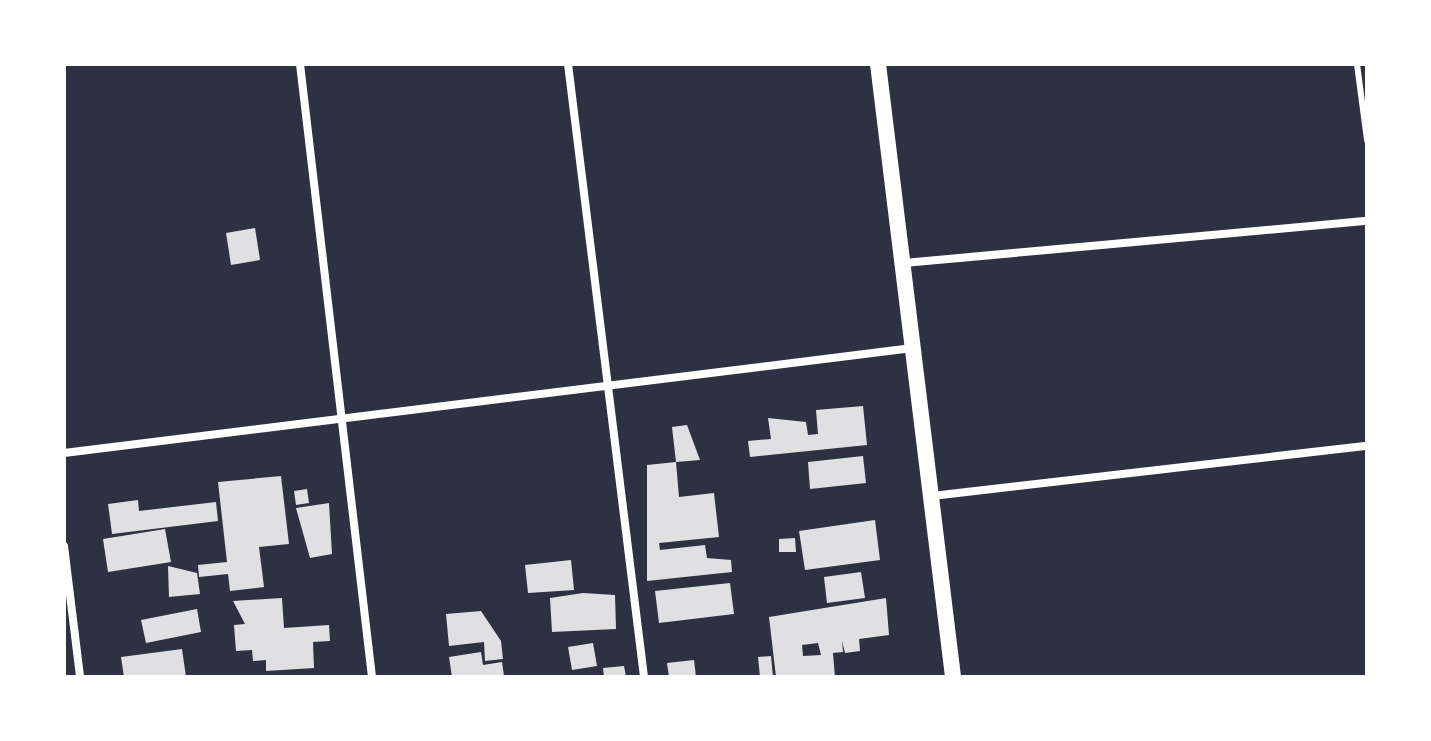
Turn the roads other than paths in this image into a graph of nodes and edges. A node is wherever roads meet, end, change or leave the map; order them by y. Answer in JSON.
{"nodes":[{"id":1,"x":300,"y":64,"type":"edge"},
{"id":2,"x":568,"y":64,"type":"edge"},
{"id":3,"x":878,"y":64,"type":"edge"},
{"id":4,"x":1357,"y":64,"type":"edge"},
{"id":5,"x":1367,"y":140,"type":"edge"},
{"id":6,"x":1367,"y":221,"type":"edge"},
{"id":7,"x":904,"y":263,"type":"junction"},
{"id":8,"x":913,"y":348,"type":"junction"},
{"id":9,"x":602,"y":387,"type":"junction"},
{"id":10,"x":341,"y":419,"type":"junction"},
{"id":11,"x":1367,"y":446,"type":"edge"},
{"id":12,"x":64,"y":453,"type":"edge"},
{"id":13,"x":932,"y":496,"type":"junction"},
{"id":14,"x":64,"y":546,"type":"edge"},
{"id":15,"x":80,"y":677,"type":"edge"},
{"id":16,"x":372,"y":677,"type":"edge"},
{"id":17,"x":644,"y":677,"type":"edge"},
{"id":18,"x":953,"y":677,"type":"edge"}],
"edges":[{"from":1,"to":10,"type":"street"},
{"from":2,"to":9,"type":"street"},
{"from":3,"to":7,"type":"main road"},
{"from":4,"to":5,"type":"lane"},
{"from":6,"to":7,"type":"street"},
{"from":7,"to":8,"type":"main road"},
{"from":8,"to":9,"type":"street"},
{"from":8,"to":13,"type":"main road"},
{"from":9,"to":10,"type":"street"},
{"from":9,"to":17,"type":"street"},
{"from":10,"to":12,"type":"street"},
{"from":10,"to":16,"type":"street"},
{"from":11,"to":13,"type":"street"},
{"from":13,"to":18,"type":"main road"},
{"from":14,"to":15,"type":"street"}]}
